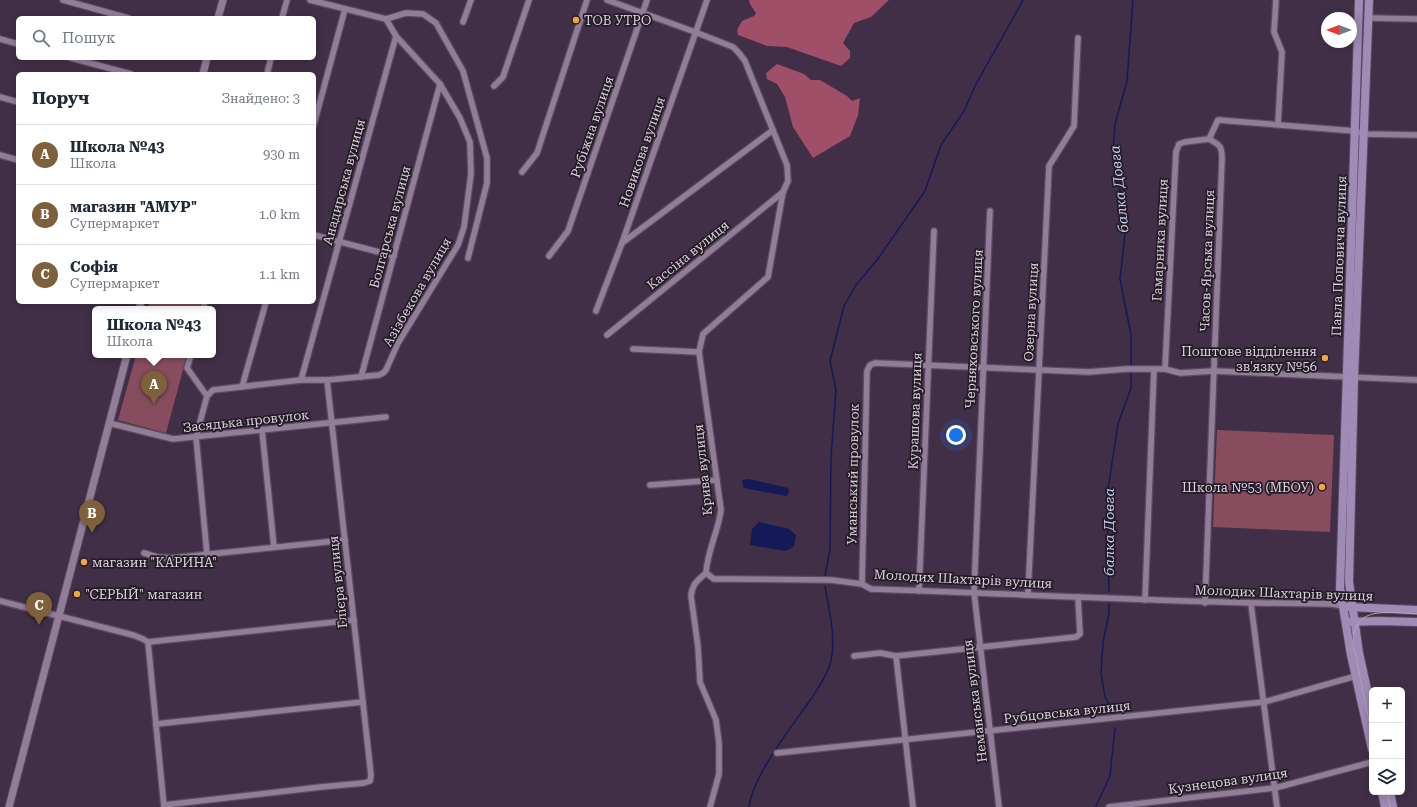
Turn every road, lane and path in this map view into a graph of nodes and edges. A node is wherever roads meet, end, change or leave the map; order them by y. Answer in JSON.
{"nodes":[{"id":1,"x":64,"y":0,"type":"edge"},
{"id":2,"x":223,"y":0,"type":"edge"},
{"id":3,"x":287,"y":0,"type":"edge"},
{"id":4,"x":310,"y":0,"type":"edge"},
{"id":5,"x":471,"y":0,"type":"edge"},
{"id":6,"x":529,"y":0,"type":"edge"},
{"id":7,"x":587,"y":0,"type":"edge"},
{"id":8,"x":607,"y":0,"type":"edge"},
{"id":9,"x":647,"y":0,"type":"edge"},
{"id":10,"x":706,"y":0,"type":"edge"},
{"id":11,"x":1276,"y":0,"type":"edge"},
{"id":12,"x":1359,"y":0,"type":"edge"},
{"id":13,"x":1369,"y":0,"type":"edge"},
{"id":14,"x":345,"y":9,"type":"junction"},
{"id":15,"x":643,"y":13,"type":"junction"},
{"id":16,"x":121,"y":16,"type":"edge"},
{"id":17,"x":219,"y":16,"type":"edge"},
{"id":18,"x":283,"y":16,"type":"edge"},
{"id":19,"x":1369,"y":18,"type":"junction"},
{"id":20,"x":386,"y":19,"type":"junction"},
{"id":21,"x":1417,"y":19,"type":"edge"},
{"id":22,"x":463,"y":22,"type":"dead end"},
{"id":23,"x":695,"y":32,"type":"junction"},
{"id":24,"x":396,"y":36,"type":"junction"},
{"id":25,"x":1078,"y":38,"type":"dead end"},
{"id":26,"x":0,"y":39,"type":"edge"},
{"id":27,"x":16,"y":43,"type":"edge"},
{"id":28,"x":78,"y":60,"type":"edge"},
{"id":29,"x":206,"y":60,"type":"edge"},
{"id":30,"x":270,"y":60,"type":"edge"},
{"id":31,"x":123,"y":72,"type":"edge"},
{"id":32,"x":204,"y":72,"type":"edge"},
{"id":33,"x":268,"y":72,"type":"edge"},
{"id":34,"x":440,"y":84,"type":"junction"},
{"id":35,"x":494,"y":86,"type":"dead end"},
{"id":36,"x":0,"y":97,"type":"edge"},
{"id":37,"x":16,"y":101,"type":"edge"},
{"id":38,"x":316,"y":117,"type":"edge"},
{"id":39,"x":1278,"y":124,"type":"junction"},
{"id":40,"x":773,"y":130,"type":"junction"},
{"id":41,"x":1355,"y":131,"type":"junction"},
{"id":42,"x":1364,"y":134,"type":"junction"},
{"id":43,"x":1417,"y":135,"type":"edge"},
{"id":44,"x":1209,"y":139,"type":"junction"},
{"id":45,"x":0,"y":155,"type":"edge"},
{"id":46,"x":16,"y":159,"type":"edge"},
{"id":47,"x":522,"y":172,"type":"dead end"},
{"id":48,"x":783,"y":192,"type":"junction"},
{"id":49,"x":990,"y":211,"type":"dead end"},
{"id":50,"x":934,"y":232,"type":"dead end"},
{"id":51,"x":316,"y":236,"type":"edge"},
{"id":52,"x":339,"y":242,"type":"junction"},
{"id":53,"x":622,"y":243,"type":"junction"},
{"id":54,"x":394,"y":256,"type":"junction"},
{"id":55,"x":549,"y":256,"type":"dead end"},
{"id":56,"x":468,"y":258,"type":"dead end"},
{"id":57,"x":265,"y":304,"type":"edge"},
{"id":58,"x":596,"y":311,"type":"dead end"},
{"id":59,"x":606,"y":335,"type":"dead end"},
{"id":60,"x":633,"y":349,"type":"dead end"},
{"id":61,"x":699,"y":352,"type":"junction"},
{"id":62,"x":126,"y":358,"type":"edge"},
{"id":63,"x":190,"y":358,"type":"edge"},
{"id":64,"x":928,"y":365,"type":"junction"},
{"id":65,"x":983,"y":367,"type":"junction"},
{"id":66,"x":1039,"y":369,"type":"junction"},
{"id":67,"x":1154,"y":369,"type":"junction"},
{"id":68,"x":1164,"y":369,"type":"junction"},
{"id":69,"x":1214,"y":371,"type":"junction"},
{"id":70,"x":361,"y":377,"type":"junction"},
{"id":71,"x":1350,"y":378,"type":"junction"},
{"id":72,"x":301,"y":380,"type":"junction"},
{"id":73,"x":327,"y":380,"type":"junction"},
{"id":74,"x":1417,"y":380,"type":"edge"},
{"id":75,"x":242,"y":387,"type":"junction"},
{"id":76,"x":207,"y":396,"type":"junction"},
{"id":77,"x":386,"y":417,"type":"dead end"},
{"id":78,"x":109,"y":423,"type":"junction"},
{"id":79,"x":332,"y":424,"type":"junction"},
{"id":80,"x":262,"y":430,"type":"junction"},
{"id":81,"x":196,"y":437,"type":"junction"},
{"id":82,"x":716,"y":480,"type":"junction"},
{"id":83,"x":650,"y":485,"type":"dead end"},
{"id":84,"x":345,"y":540,"type":"junction"},
{"id":85,"x":274,"y":547,"type":"junction"},
{"id":86,"x":144,"y":553,"type":"dead end"},
{"id":87,"x":207,"y":554,"type":"junction"},
{"id":88,"x":706,"y":573,"type":"junction"},
{"id":89,"x":862,"y":584,"type":"junction"},
{"id":90,"x":919,"y":590,"type":"junction"},
{"id":91,"x":974,"y":592,"type":"junction"},
{"id":92,"x":1028,"y":594,"type":"junction"},
{"id":93,"x":1078,"y":597,"type":"junction"},
{"id":94,"x":1145,"y":600,"type":"junction"},
{"id":95,"x":0,"y":601,"type":"edge"},
{"id":96,"x":1205,"y":603,"type":"junction"},
{"id":97,"x":1251,"y":604,"type":"junction"},
{"id":98,"x":1347,"y":607,"type":"junction"},
{"id":99,"x":1417,"y":610,"type":"edge"},
{"id":100,"x":58,"y":617,"type":"junction"},
{"id":101,"x":354,"y":620,"type":"junction"},
{"id":102,"x":1355,"y":621,"type":"junction"},
{"id":103,"x":1346,"y":622,"type":"junction"},
{"id":104,"x":1417,"y":622,"type":"edge"},
{"id":105,"x":148,"y":642,"type":"junction"},
{"id":106,"x":980,"y":648,"type":"junction"},
{"id":107,"x":854,"y":656,"type":"dead end"},
{"id":108,"x":896,"y":656,"type":"junction"},
{"id":109,"x":1356,"y":676,"type":"junction"},
{"id":110,"x":1369,"y":698,"type":"edge"},
{"id":111,"x":363,"y":702,"type":"junction"},
{"id":112,"x":1264,"y":702,"type":"junction"},
{"id":113,"x":156,"y":724,"type":"junction"},
{"id":114,"x":990,"y":732,"type":"junction"},
{"id":115,"x":1369,"y":735,"type":"edge"},
{"id":116,"x":905,"y":740,"type":"junction"},
{"id":117,"x":777,"y":753,"type":"dead end"},
{"id":118,"x":1369,"y":763,"type":"edge"},
{"id":119,"x":1275,"y":788,"type":"junction"},
{"id":120,"x":1383,"y":795,"type":"edge"},
{"id":121,"x":1391,"y":795,"type":"edge"},
{"id":122,"x":164,"y":806,"type":"edge"},
{"id":123,"x":9,"y":807,"type":"edge"},
{"id":124,"x":710,"y":807,"type":"edge"},
{"id":125,"x":913,"y":807,"type":"edge"},
{"id":126,"x":999,"y":807,"type":"edge"},
{"id":127,"x":1109,"y":807,"type":"edge"},
{"id":128,"x":1277,"y":807,"type":"edge"},
{"id":129,"x":1385,"y":807,"type":"edge"},
{"id":130,"x":1393,"y":807,"type":"edge"}],
"edges":[{"from":1,"to":16,"type":"street"},
{"from":2,"to":17,"type":"street"},
{"from":3,"to":18,"type":"street"},
{"from":4,"to":14,"type":"street"},
{"from":5,"to":22,"type":"street"},
{"from":6,"to":35,"type":"street"},
{"from":7,"to":47,"type":"street"},
{"from":8,"to":15,"type":"street"},
{"from":9,"to":15,"type":"street","name":"Рубіжна вулиця"},
{"from":10,"to":23,"type":"street","name":"Новикова вулиця"},
{"from":11,"to":39,"type":"street"},
{"from":12,"to":41,"type":"main road","name":"Павла Поповича вулиця"},
{"from":13,"to":19,"type":"main road","name":"Павла Поповича вулиця"},
{"from":14,"to":20,"type":"street"},
{"from":14,"to":38,"type":"street"},
{"from":15,"to":23,"type":"street"},
{"from":15,"to":55,"type":"street","name":"Рубіжна вулиця"},
{"from":19,"to":21,"type":"street"},
{"from":19,"to":42,"type":"main road","name":"Павла Поповича вулиця"},
{"from":20,"to":24,"type":"street","name":"Азізбекова вулиця"},
{"from":20,"to":56,"type":"street"},
{"from":23,"to":40,"type":"street"},
{"from":23,"to":53,"type":"street","name":"Новикова вулиця"},
{"from":24,"to":34,"type":"street","name":"Азізбекова вулиця"},
{"from":24,"to":52,"type":"street","name":"Анадирська вулиця"},
{"from":25,"to":66,"type":"street","name":"Озерна вулиця"},
{"from":26,"to":27,"type":"street"},
{"from":28,"to":31,"type":"street"},
{"from":29,"to":32,"type":"street"},
{"from":30,"to":33,"type":"street"},
{"from":34,"to":54,"type":"street","name":"Болгарська вулиця"},
{"from":34,"to":70,"type":"street","name":"Азізбекова вулиця"},
{"from":36,"to":37,"type":"street"},
{"from":39,"to":41,"type":"street"},
{"from":39,"to":44,"type":"street"},
{"from":40,"to":48,"type":"street"},
{"from":40,"to":53,"type":"street"},
{"from":41,"to":42,"type":"street"},
{"from":41,"to":71,"type":"main road","name":"Павла Поповича вулиця"},
{"from":42,"to":43,"type":"street"},
{"from":42,"to":71,"type":"main road","name":"Павла Поповича вулиця"},
{"from":44,"to":68,"type":"street","name":"Гамарника вулиця"},
{"from":44,"to":69,"type":"street","name":"Часов-Ярська вулиця"},
{"from":45,"to":46,"type":"street"},
{"from":48,"to":59,"type":"street","name":"Кассіна вулиця"},
{"from":48,"to":61,"type":"street","name":"Крива вулиця"},
{"from":49,"to":65,"type":"street","name":"Черняховського вулиця"},
{"from":50,"to":64,"type":"street","name":"Курашова вулиця"},
{"from":51,"to":52,"type":"street"},
{"from":52,"to":54,"type":"street"},
{"from":52,"to":72,"type":"street","name":"Анадирська вулиця"},
{"from":53,"to":58,"type":"street","name":"Новикова вулиця"},
{"from":54,"to":70,"type":"street","name":"Болгарська вулиця"},
{"from":57,"to":75,"type":"street"},
{"from":60,"to":61,"type":"street"},
{"from":61,"to":82,"type":"street","name":"Крива вулиця"},
{"from":62,"to":78,"type":"street"},
{"from":63,"to":76,"type":"street"},
{"from":64,"to":65,"type":"street"},
{"from":64,"to":89,"type":"street","name":"Уманський провулок"},
{"from":64,"to":90,"type":"street","name":"Курашова вулиця"},
{"from":65,"to":66,"type":"street"},
{"from":65,"to":91,"type":"street","name":"Черняховського вулиця"},
{"from":66,"to":67,"type":"street"},
{"from":66,"to":92,"type":"street","name":"Озерна вулиця"},
{"from":67,"to":68,"type":"street"},
{"from":67,"to":94,"type":"street"},
{"from":68,"to":69,"type":"street"},
{"from":69,"to":71,"type":"street"},
{"from":69,"to":96,"type":"street","name":"Часов-Ярська вулиця"},
{"from":70,"to":73,"type":"street"},
{"from":71,"to":74,"type":"street"},
{"from":71,"to":98,"type":"main road","name":"Павла Поповича вулиця"},
{"from":72,"to":73,"type":"street"},
{"from":72,"to":75,"type":"street"},
{"from":73,"to":79,"type":"street","name":"Глієра вулиця"},
{"from":75,"to":76,"type":"street"},
{"from":76,"to":81,"type":"street"},
{"from":77,"to":79,"type":"street","name":"Засядька провулок"},
{"from":78,"to":81,"type":"street","name":"Засядька провулок"},
{"from":78,"to":100,"type":"street"},
{"from":79,"to":80,"type":"street","name":"Засядька провулок"},
{"from":79,"to":84,"type":"street","name":"Глієра вулиця"},
{"from":80,"to":81,"type":"street","name":"Засядька провулок"},
{"from":80,"to":85,"type":"street"},
{"from":81,"to":87,"type":"street"},
{"from":82,"to":83,"type":"street"},
{"from":82,"to":88,"type":"street","name":"Крива вулиця"},
{"from":84,"to":85,"type":"street"},
{"from":84,"to":101,"type":"street","name":"Глієра вулиця"},
{"from":85,"to":87,"type":"street"},
{"from":86,"to":87,"type":"street"},
{"from":88,"to":89,"type":"street","name":"Молодих Шахтарів вулиця"},
{"from":88,"to":124,"type":"street"},
{"from":89,"to":90,"type":"street","name":"Молодих Шахтарів вулиця"},
{"from":90,"to":91,"type":"street","name":"Молодих Шахтарів вулиця"},
{"from":91,"to":92,"type":"street","name":"Молодих Шахтарів вулиця"},
{"from":91,"to":106,"type":"street","name":"Неманська вулиця"},
{"from":92,"to":93,"type":"street","name":"Молодих Шахтарів вулиця"},
{"from":93,"to":94,"type":"street","name":"Молодих Шахтарів вулиця"},
{"from":93,"to":106,"type":"street"},
{"from":94,"to":96,"type":"street","name":"Молодих Шахтарів вулиця"},
{"from":95,"to":100,"type":"street"},
{"from":96,"to":97,"type":"street","name":"Молодих Шахтарів вулиця"},
{"from":97,"to":98,"type":"street","name":"Молодих Шахтарів вулиця"},
{"from":97,"to":112,"type":"street"},
{"from":98,"to":99,"type":"main road","name":"Молодих Шахтарів вулиця"},
{"from":98,"to":102,"type":"main road","name":"Павла Поповича вулиця"},
{"from":98,"to":103,"type":"main road","name":"Павла Поповича вулиця"},
{"from":100,"to":105,"type":"street"},
{"from":100,"to":123,"type":"street"},
{"from":101,"to":105,"type":"street"},
{"from":101,"to":111,"type":"street","name":"Глієра вулиця"},
{"from":102,"to":103,"type":"main road","name":"Молодих Шахтарів вулиця"},
{"from":102,"to":104,"type":"main road","name":"Молодих Шахтарів вулиця"},
{"from":102,"to":110,"type":"main road","name":"Павла Поповича вулиця"},
{"from":103,"to":109,"type":"main road","name":"Павла Поповича вулиця"},
{"from":105,"to":113,"type":"street"},
{"from":106,"to":108,"type":"street"},
{"from":106,"to":114,"type":"street","name":"Неманська вулиця"},
{"from":107,"to":108,"type":"street"},
{"from":108,"to":116,"type":"street"},
{"from":109,"to":112,"type":"street","name":"Рубцовська вулиця"},
{"from":109,"to":115,"type":"main road","name":"Павла Поповича вулиця"},
{"from":111,"to":113,"type":"street"},
{"from":111,"to":122,"type":"street","name":"Глієра вулиця"},
{"from":112,"to":114,"type":"street","name":"Рубцовська вулиця"},
{"from":112,"to":119,"type":"street"},
{"from":113,"to":122,"type":"street"},
{"from":114,"to":116,"type":"street","name":"Рубцовська вулиця"},
{"from":114,"to":126,"type":"street","name":"Неманська вулиця"},
{"from":116,"to":117,"type":"street","name":"Рубцовська вулиця"},
{"from":116,"to":125,"type":"street"},
{"from":118,"to":119,"type":"street","name":"Кузнецова вулиця"},
{"from":119,"to":127,"type":"street","name":"Кузнецова вулиця"},
{"from":119,"to":128,"type":"street"},
{"from":120,"to":129,"type":"main road"},
{"from":121,"to":130,"type":"main road"}]}
